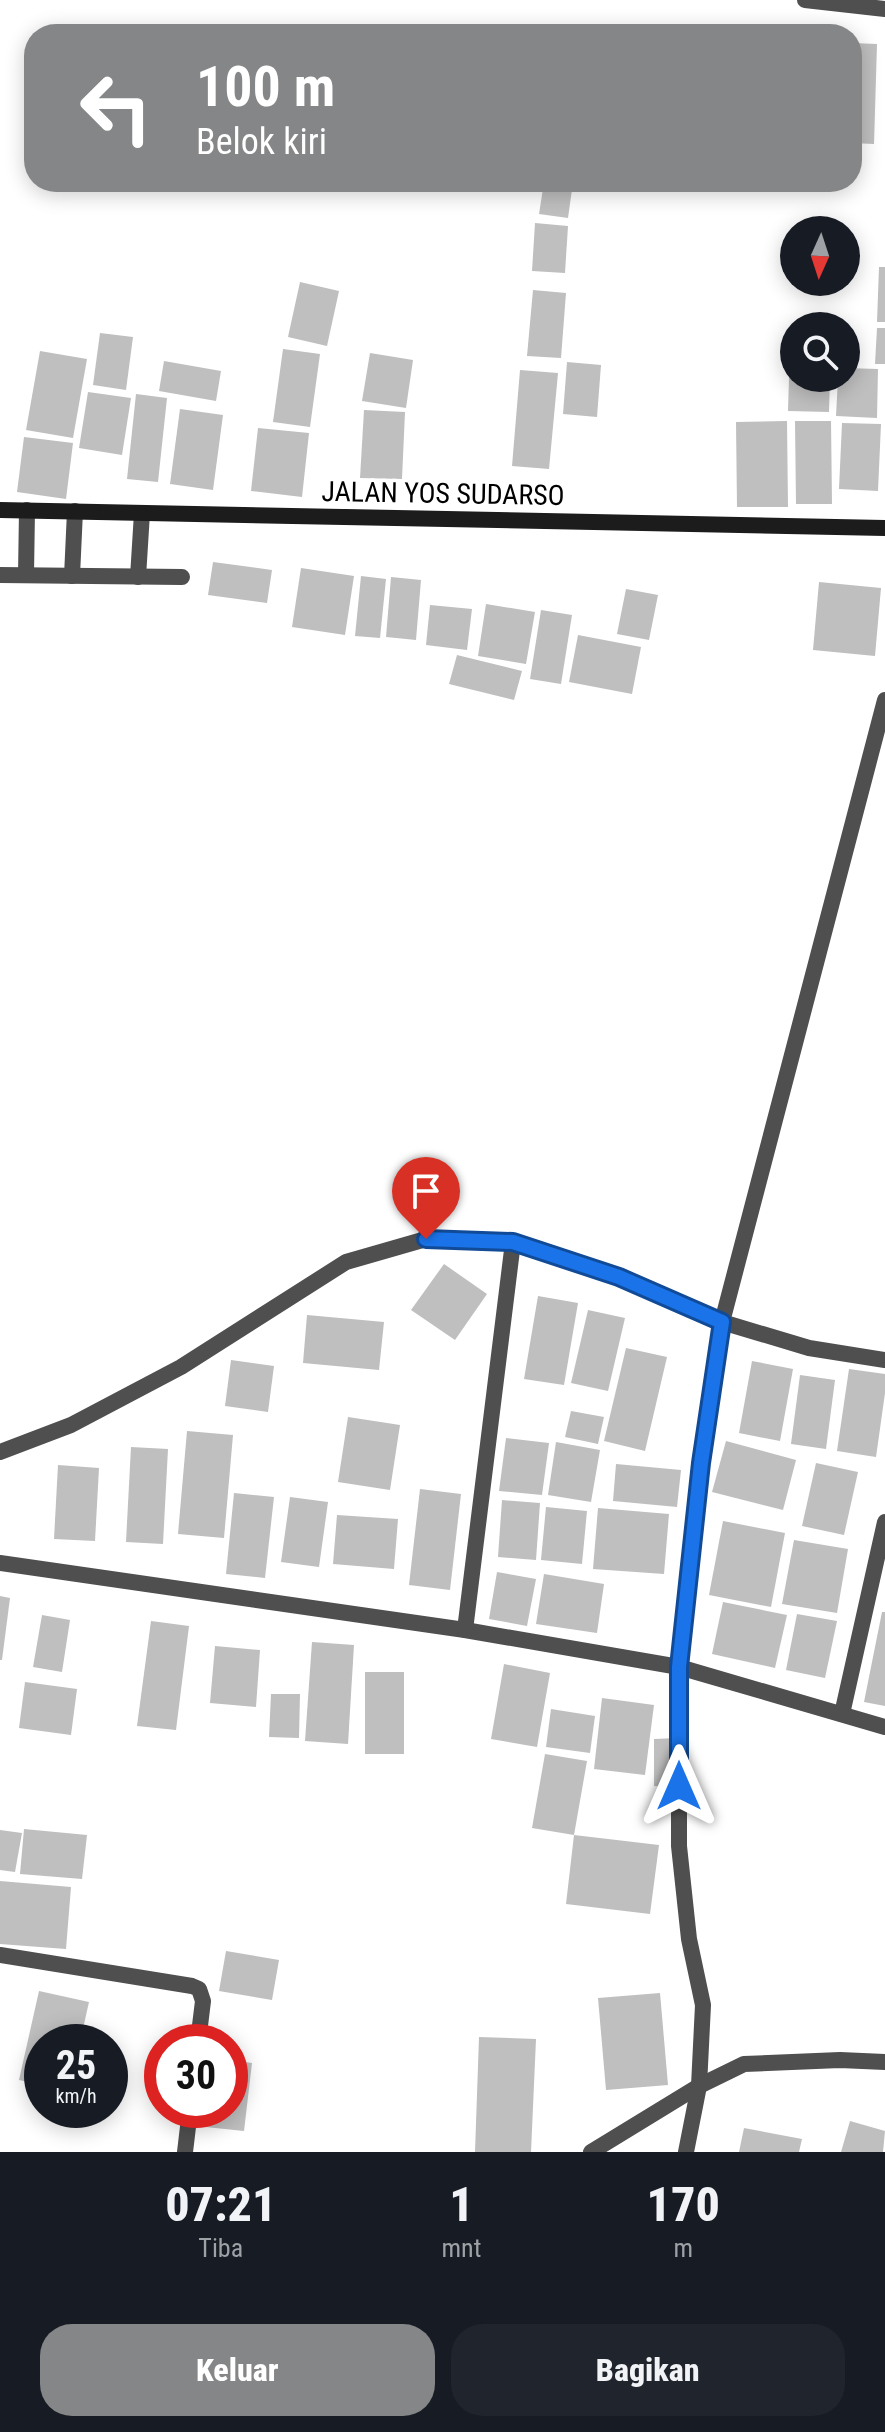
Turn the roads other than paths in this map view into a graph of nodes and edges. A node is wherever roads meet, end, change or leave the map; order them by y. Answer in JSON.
{"nodes":[{"id":1,"x":805,"y":0,"type":"edge"},
{"id":2,"x":885,"y":9,"type":"edge"},
{"id":3,"x":0,"y":510,"type":"edge"},
{"id":4,"x":27,"y":510,"type":"junction"},
{"id":5,"x":75,"y":511,"type":"junction"},
{"id":6,"x":142,"y":513,"type":"junction"},
{"id":7,"x":885,"y":528,"type":"edge"},
{"id":8,"x":0,"y":575,"type":"edge"},
{"id":9,"x":26,"y":575,"type":"junction"},
{"id":10,"x":72,"y":576,"type":"junction"},
{"id":11,"x":138,"y":577,"type":"junction"},
{"id":12,"x":182,"y":577,"type":"dead end"},
{"id":13,"x":885,"y":700,"type":"edge"},
{"id":14,"x":513,"y":1242,"type":"junction"},
{"id":15,"x":722,"y":1322,"type":"junction"},
{"id":16,"x":885,"y":1360,"type":"edge"},
{"id":17,"x":0,"y":1452,"type":"edge"},
{"id":18,"x":885,"y":1522,"type":"edge"},
{"id":19,"x":0,"y":1563,"type":"edge"},
{"id":20,"x":465,"y":1630,"type":"junction"},
{"id":21,"x":679,"y":1667,"type":"junction"},
{"id":22,"x":842,"y":1714,"type":"junction"},
{"id":23,"x":885,"y":1727,"type":"edge"},
{"id":24,"x":0,"y":1955,"type":"edge"},
{"id":25,"x":200,"y":2024,"type":"edge"},
{"id":26,"x":885,"y":2062,"type":"edge"},
{"id":27,"x":699,"y":2086,"type":"junction"},
{"id":28,"x":188,"y":2128,"type":"edge"},
{"id":29,"x":185,"y":2152,"type":"edge"},
{"id":30,"x":591,"y":2152,"type":"edge"},
{"id":31,"x":686,"y":2152,"type":"edge"}],
"edges":[{"from":1,"to":2,"type":"street"},
{"from":3,"to":4,"type":"main road","name":"JALAN YOS SUDARSO"},
{"from":4,"to":5,"type":"main road","name":"JALAN YOS SUDARSO"},
{"from":4,"to":9,"type":"street"},
{"from":5,"to":6,"type":"main road","name":"JALAN YOS SUDARSO"},
{"from":5,"to":10,"type":"street"},
{"from":6,"to":7,"type":"main road","name":"JALAN YOS SUDARSO"},
{"from":6,"to":11,"type":"street"},
{"from":8,"to":9,"type":"street"},
{"from":9,"to":10,"type":"street"},
{"from":10,"to":11,"type":"street"},
{"from":11,"to":12,"type":"street"},
{"from":13,"to":15,"type":"street"},
{"from":14,"to":15,"type":"street"},
{"from":14,"to":17,"type":"street"},
{"from":14,"to":20,"type":"street"},
{"from":15,"to":16,"type":"street"},
{"from":15,"to":21,"type":"street"},
{"from":18,"to":22,"type":"street"},
{"from":19,"to":20,"type":"street"},
{"from":20,"to":21,"type":"street"},
{"from":21,"to":22,"type":"street"},
{"from":21,"to":27,"type":"street"},
{"from":22,"to":23,"type":"street"},
{"from":24,"to":25,"type":"street"},
{"from":26,"to":27,"type":"street"},
{"from":27,"to":30,"type":"street"},
{"from":27,"to":31,"type":"street"},
{"from":28,"to":29,"type":"street"}]}
